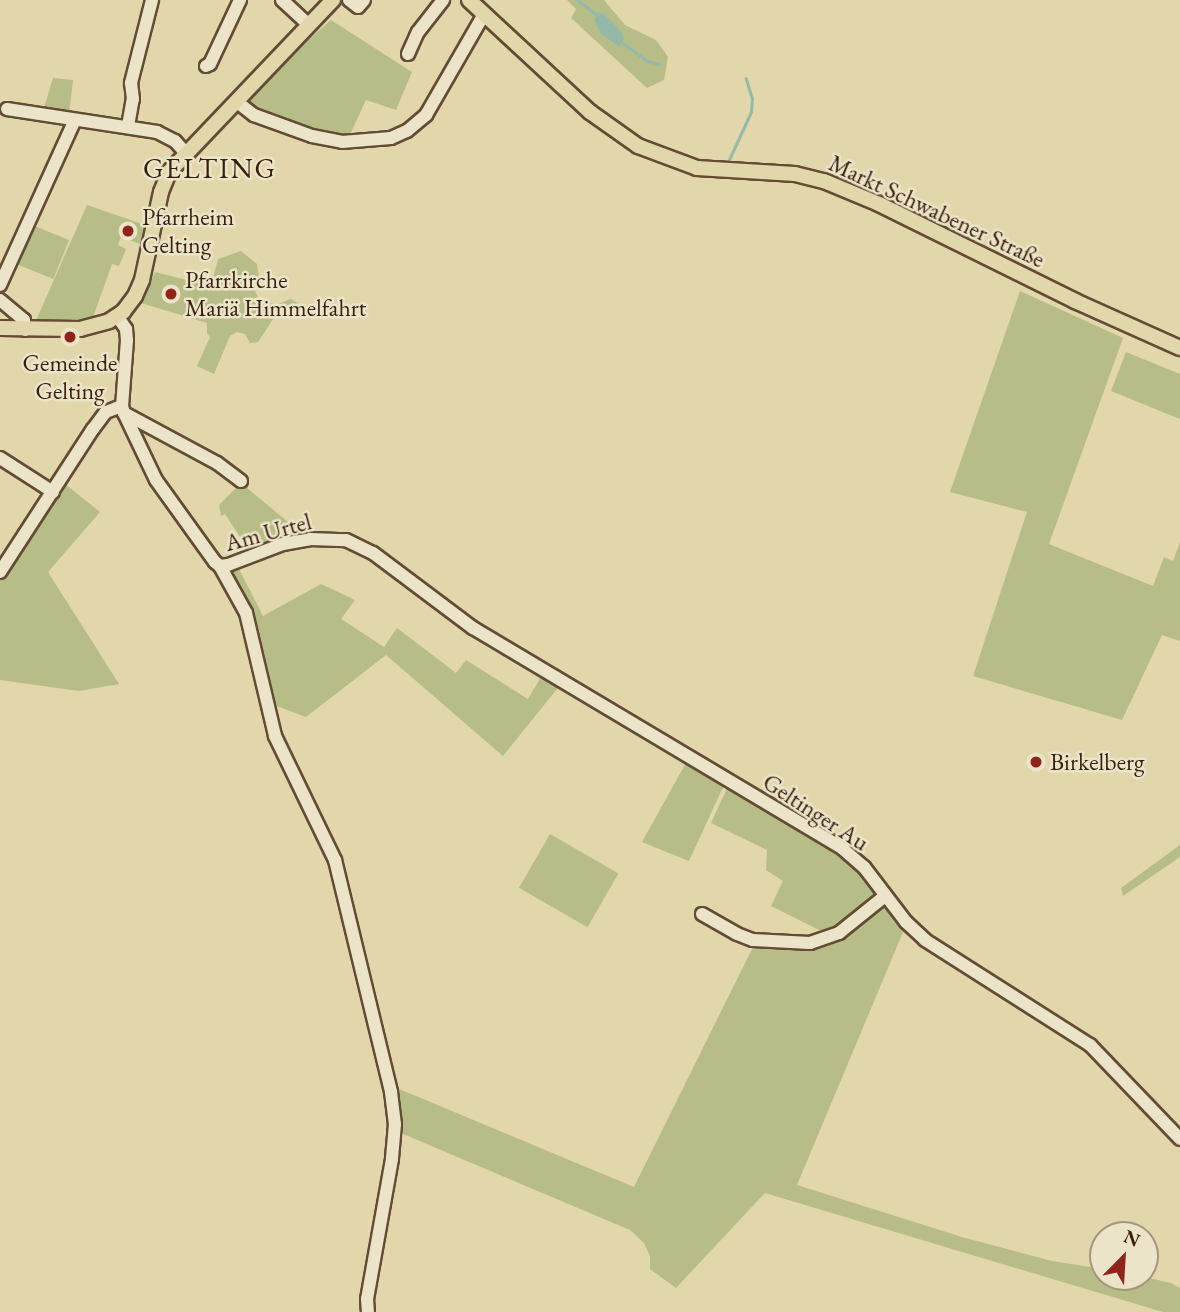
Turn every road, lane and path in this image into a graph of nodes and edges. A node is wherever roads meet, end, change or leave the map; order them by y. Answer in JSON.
{"nodes":[{"id":1,"x":152,"y":0,"type":"edge"},
{"id":2,"x":240,"y":0,"type":"edge"},
{"id":3,"x":282,"y":0,"type":"edge"},
{"id":4,"x":333,"y":0,"type":"edge"},
{"id":5,"x":349,"y":0,"type":"edge"},
{"id":6,"x":365,"y":0,"type":"edge"},
{"id":7,"x":442,"y":0,"type":"edge"},
{"id":8,"x":469,"y":0,"type":"edge"},
{"id":9,"x":484,"y":13,"type":"junction"},
{"id":10,"x":309,"y":25,"type":"junction"},
{"id":11,"x":408,"y":54,"type":"dead end"},
{"id":12,"x":206,"y":66,"type":"dead end"},
{"id":13,"x":236,"y":101,"type":"junction"},
{"id":14,"x":7,"y":109,"type":"dead end"},
{"id":15,"x":75,"y":120,"type":"junction"},
{"id":16,"x":128,"y":126,"type":"junction"},
{"id":17,"x":185,"y":152,"type":"junction"},
{"id":18,"x":0,"y":285,"type":"edge"},
{"id":19,"x":0,"y":300,"type":"edge"},
{"id":20,"x":117,"y":316,"type":"junction"},
{"id":21,"x":0,"y":327,"type":"edge"},
{"id":22,"x":25,"y":330,"type":"junction"},
{"id":23,"x":1180,"y":348,"type":"edge"},
{"id":24,"x":123,"y":410,"type":"junction"},
{"id":25,"x":0,"y":458,"type":"edge"},
{"id":26,"x":241,"y":481,"type":"dead end"},
{"id":27,"x":53,"y":492,"type":"junction"},
{"id":28,"x":5,"y":550,"type":"edge"},
{"id":29,"x":220,"y":566,"type":"junction"},
{"id":30,"x":0,"y":572,"type":"edge"},
{"id":31,"x":458,"y":618,"type":"joint"},
{"id":32,"x":885,"y":896,"type":"junction"},
{"id":33,"x":702,"y":914,"type":"dead end"},
{"id":34,"x":1180,"y":1139,"type":"edge"},
{"id":35,"x":368,"y":1312,"type":"edge"}],
"edges":[{"from":1,"to":16,"type":"street"},
{"from":2,"to":12,"type":"street"},
{"from":3,"to":10,"type":"street"},
{"from":4,"to":10,"type":"main road"},
{"from":5,"to":6,"type":"street"},
{"from":7,"to":11,"type":"street"},
{"from":8,"to":9,"type":"main road","name":"Markt Schwabener Straße"},
{"from":9,"to":13,"type":"street"},
{"from":9,"to":23,"type":"main road","name":"Markt Schwabener Straße"},
{"from":10,"to":13,"type":"main road"},
{"from":13,"to":17,"type":"main road"},
{"from":14,"to":15,"type":"street"},
{"from":15,"to":16,"type":"street"},
{"from":15,"to":18,"type":"street"},
{"from":16,"to":17,"type":"street"},
{"from":17,"to":20,"type":"main road"},
{"from":19,"to":22,"type":"street"},
{"from":20,"to":22,"type":"main road"},
{"from":20,"to":24,"type":"street","name":"Am Urtel"},
{"from":21,"to":22,"type":"main road"},
{"from":24,"to":26,"type":"street"},
{"from":24,"to":27,"type":"street"},
{"from":24,"to":29,"type":"street","name":"Am Urtel"},
{"from":25,"to":27,"type":"street"},
{"from":27,"to":28,"type":"street"},
{"from":28,"to":30,"type":"street"},
{"from":29,"to":31,"type":"street","name":"Am Urtel"},
{"from":29,"to":35,"type":"street"},
{"from":31,"to":32,"type":"street","name":"Geltinger Au"},
{"from":32,"to":33,"type":"street"},
{"from":32,"to":34,"type":"street","name":"Geltinger Au"}]}
